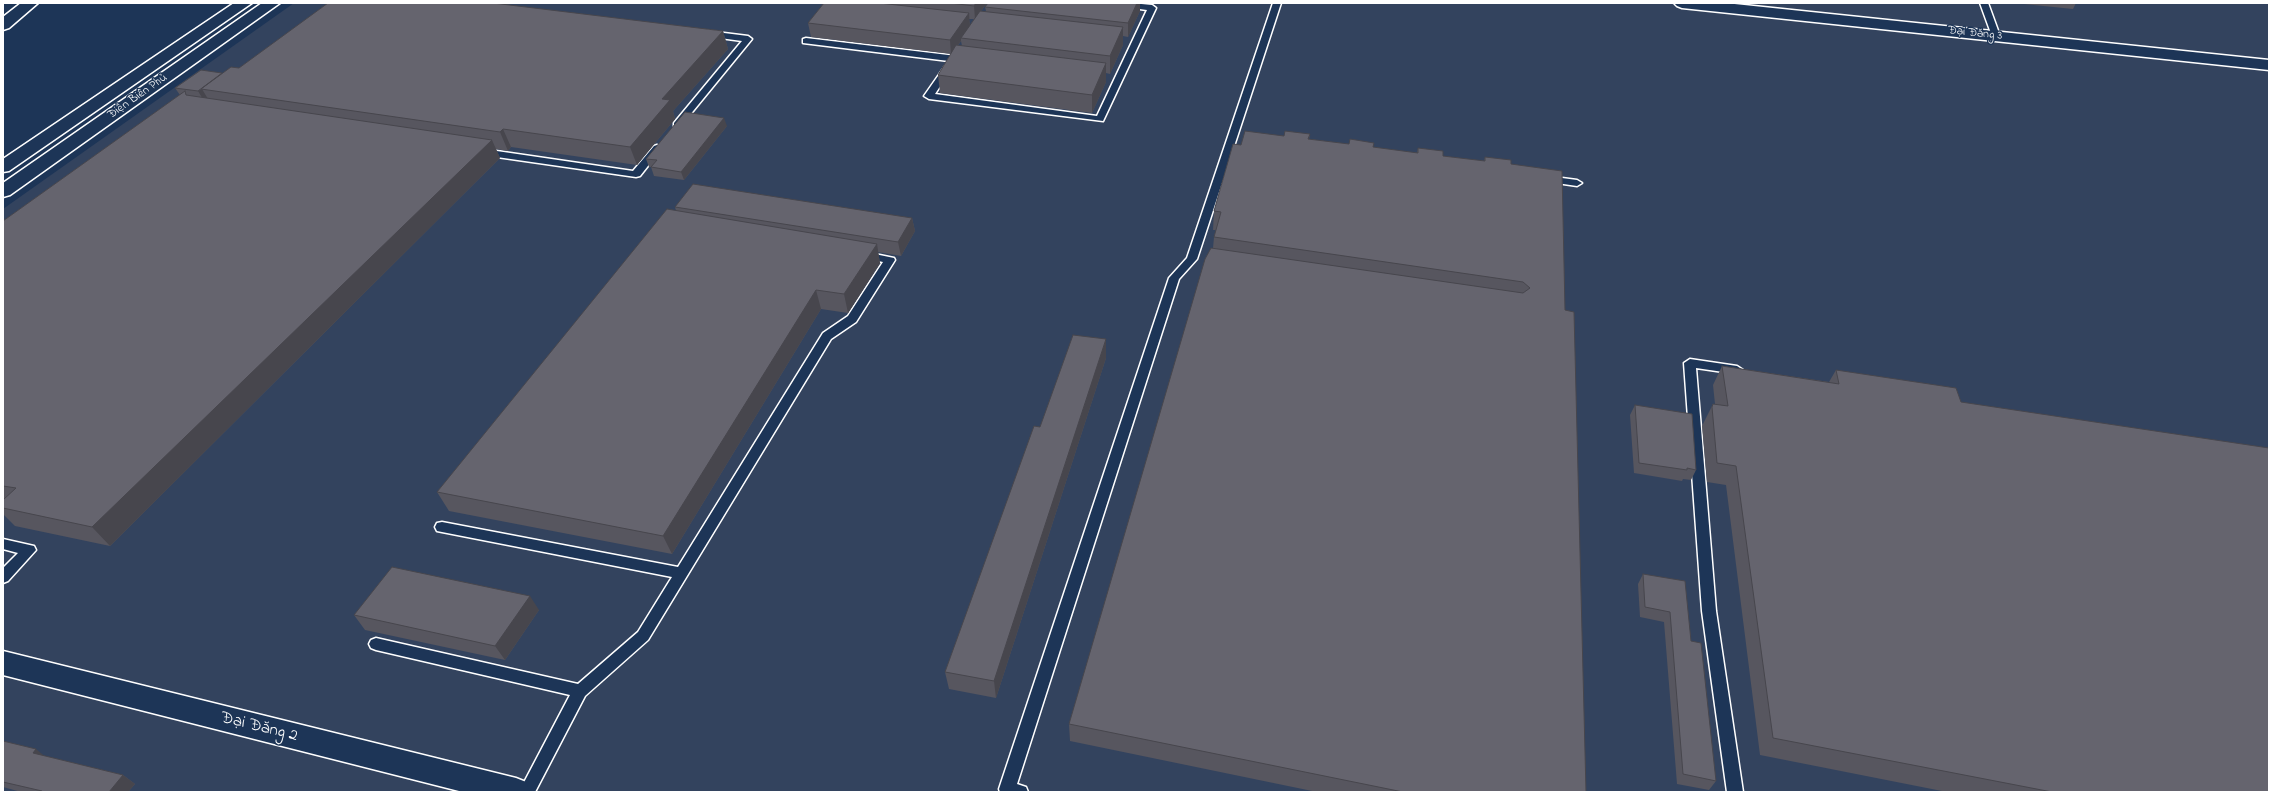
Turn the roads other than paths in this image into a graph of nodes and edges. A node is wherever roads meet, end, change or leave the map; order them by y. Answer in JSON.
{"nodes":[{"id":1,"x":30,"y":3,"type":"edge"},
{"id":2,"x":244,"y":3,"type":"edge"},
{"id":3,"x":272,"y":3,"type":"edge"},
{"id":4,"x":1110,"y":3,"type":"edge"},
{"id":5,"x":1277,"y":3,"type":"edge"},
{"id":6,"x":1682,"y":3,"type":"edge"},
{"id":7,"x":1984,"y":3,"type":"edge"},
{"id":8,"x":3,"y":25,"type":"edge"},
{"id":9,"x":701,"y":33,"type":"edge"},
{"id":10,"x":1996,"y":36,"type":"junction"},
{"id":11,"x":806,"y":41,"type":"dead end"},
{"id":12,"x":962,"y":47,"type":"edge"},
{"id":13,"x":954,"y":59,"type":"junction"},
{"id":14,"x":978,"y":62,"type":"edge"},
{"id":15,"x":2269,"y":65,"type":"edge"},
{"id":16,"x":672,"y":131,"type":"edge"},
{"id":17,"x":661,"y":143,"type":"edge"},
{"id":18,"x":473,"y":151,"type":"edge"},
{"id":19,"x":3,"y":168,"type":"edge"},
{"id":20,"x":1537,"y":178,"type":"edge"},
{"id":21,"x":1577,"y":183,"type":"dead end"},
{"id":22,"x":3,"y":191,"type":"edge"},
{"id":23,"x":851,"y":253,"type":"edge"},
{"id":24,"x":1752,"y":373,"type":"edge"},
{"id":25,"x":442,"y":527,"type":"dead end"},
{"id":26,"x":3,"y":544,"type":"edge"},
{"id":27,"x":681,"y":573,"type":"junction"},
{"id":28,"x":3,"y":577,"type":"edge"},
{"id":29,"x":376,"y":644,"type":"dead end"},
{"id":30,"x":3,"y":664,"type":"edge"},
{"id":31,"x":580,"y":691,"type":"junction"},
{"id":32,"x":516,"y":792,"type":"edge"},
{"id":33,"x":527,"y":792,"type":"edge"},
{"id":34,"x":1020,"y":792,"type":"edge"},
{"id":35,"x":1734,"y":792,"type":"edge"}],
"edges":[{"from":1,"to":8,"type":"street"},
{"from":2,"to":19,"type":"street","name":"Điện Biên Phủ"},
{"from":3,"to":22,"type":"street","name":"Điện Biên Phủ"},
{"from":4,"to":13,"type":"lane"},
{"from":5,"to":34,"type":"lane"},
{"from":6,"to":10,"type":"street","name":"Đại Đăng 3"},
{"from":7,"to":10,"type":"lane"},
{"from":9,"to":16,"type":"lane"},
{"from":10,"to":15,"type":"street","name":"Đại Đăng 3"},
{"from":11,"to":13,"type":"lane"},
{"from":12,"to":13,"type":"lane"},
{"from":13,"to":14,"type":"lane"},
{"from":17,"to":18,"type":"lane"},
{"from":20,"to":21,"type":"lane"},
{"from":23,"to":27,"type":"lane"},
{"from":24,"to":35,"type":"lane"},
{"from":25,"to":27,"type":"lane"},
{"from":26,"to":28,"type":"lane"},
{"from":27,"to":31,"type":"lane"},
{"from":29,"to":31,"type":"lane"},
{"from":30,"to":32,"type":"street","name":"Đại Đăng 2"},
{"from":31,"to":33,"type":"lane"}]}
